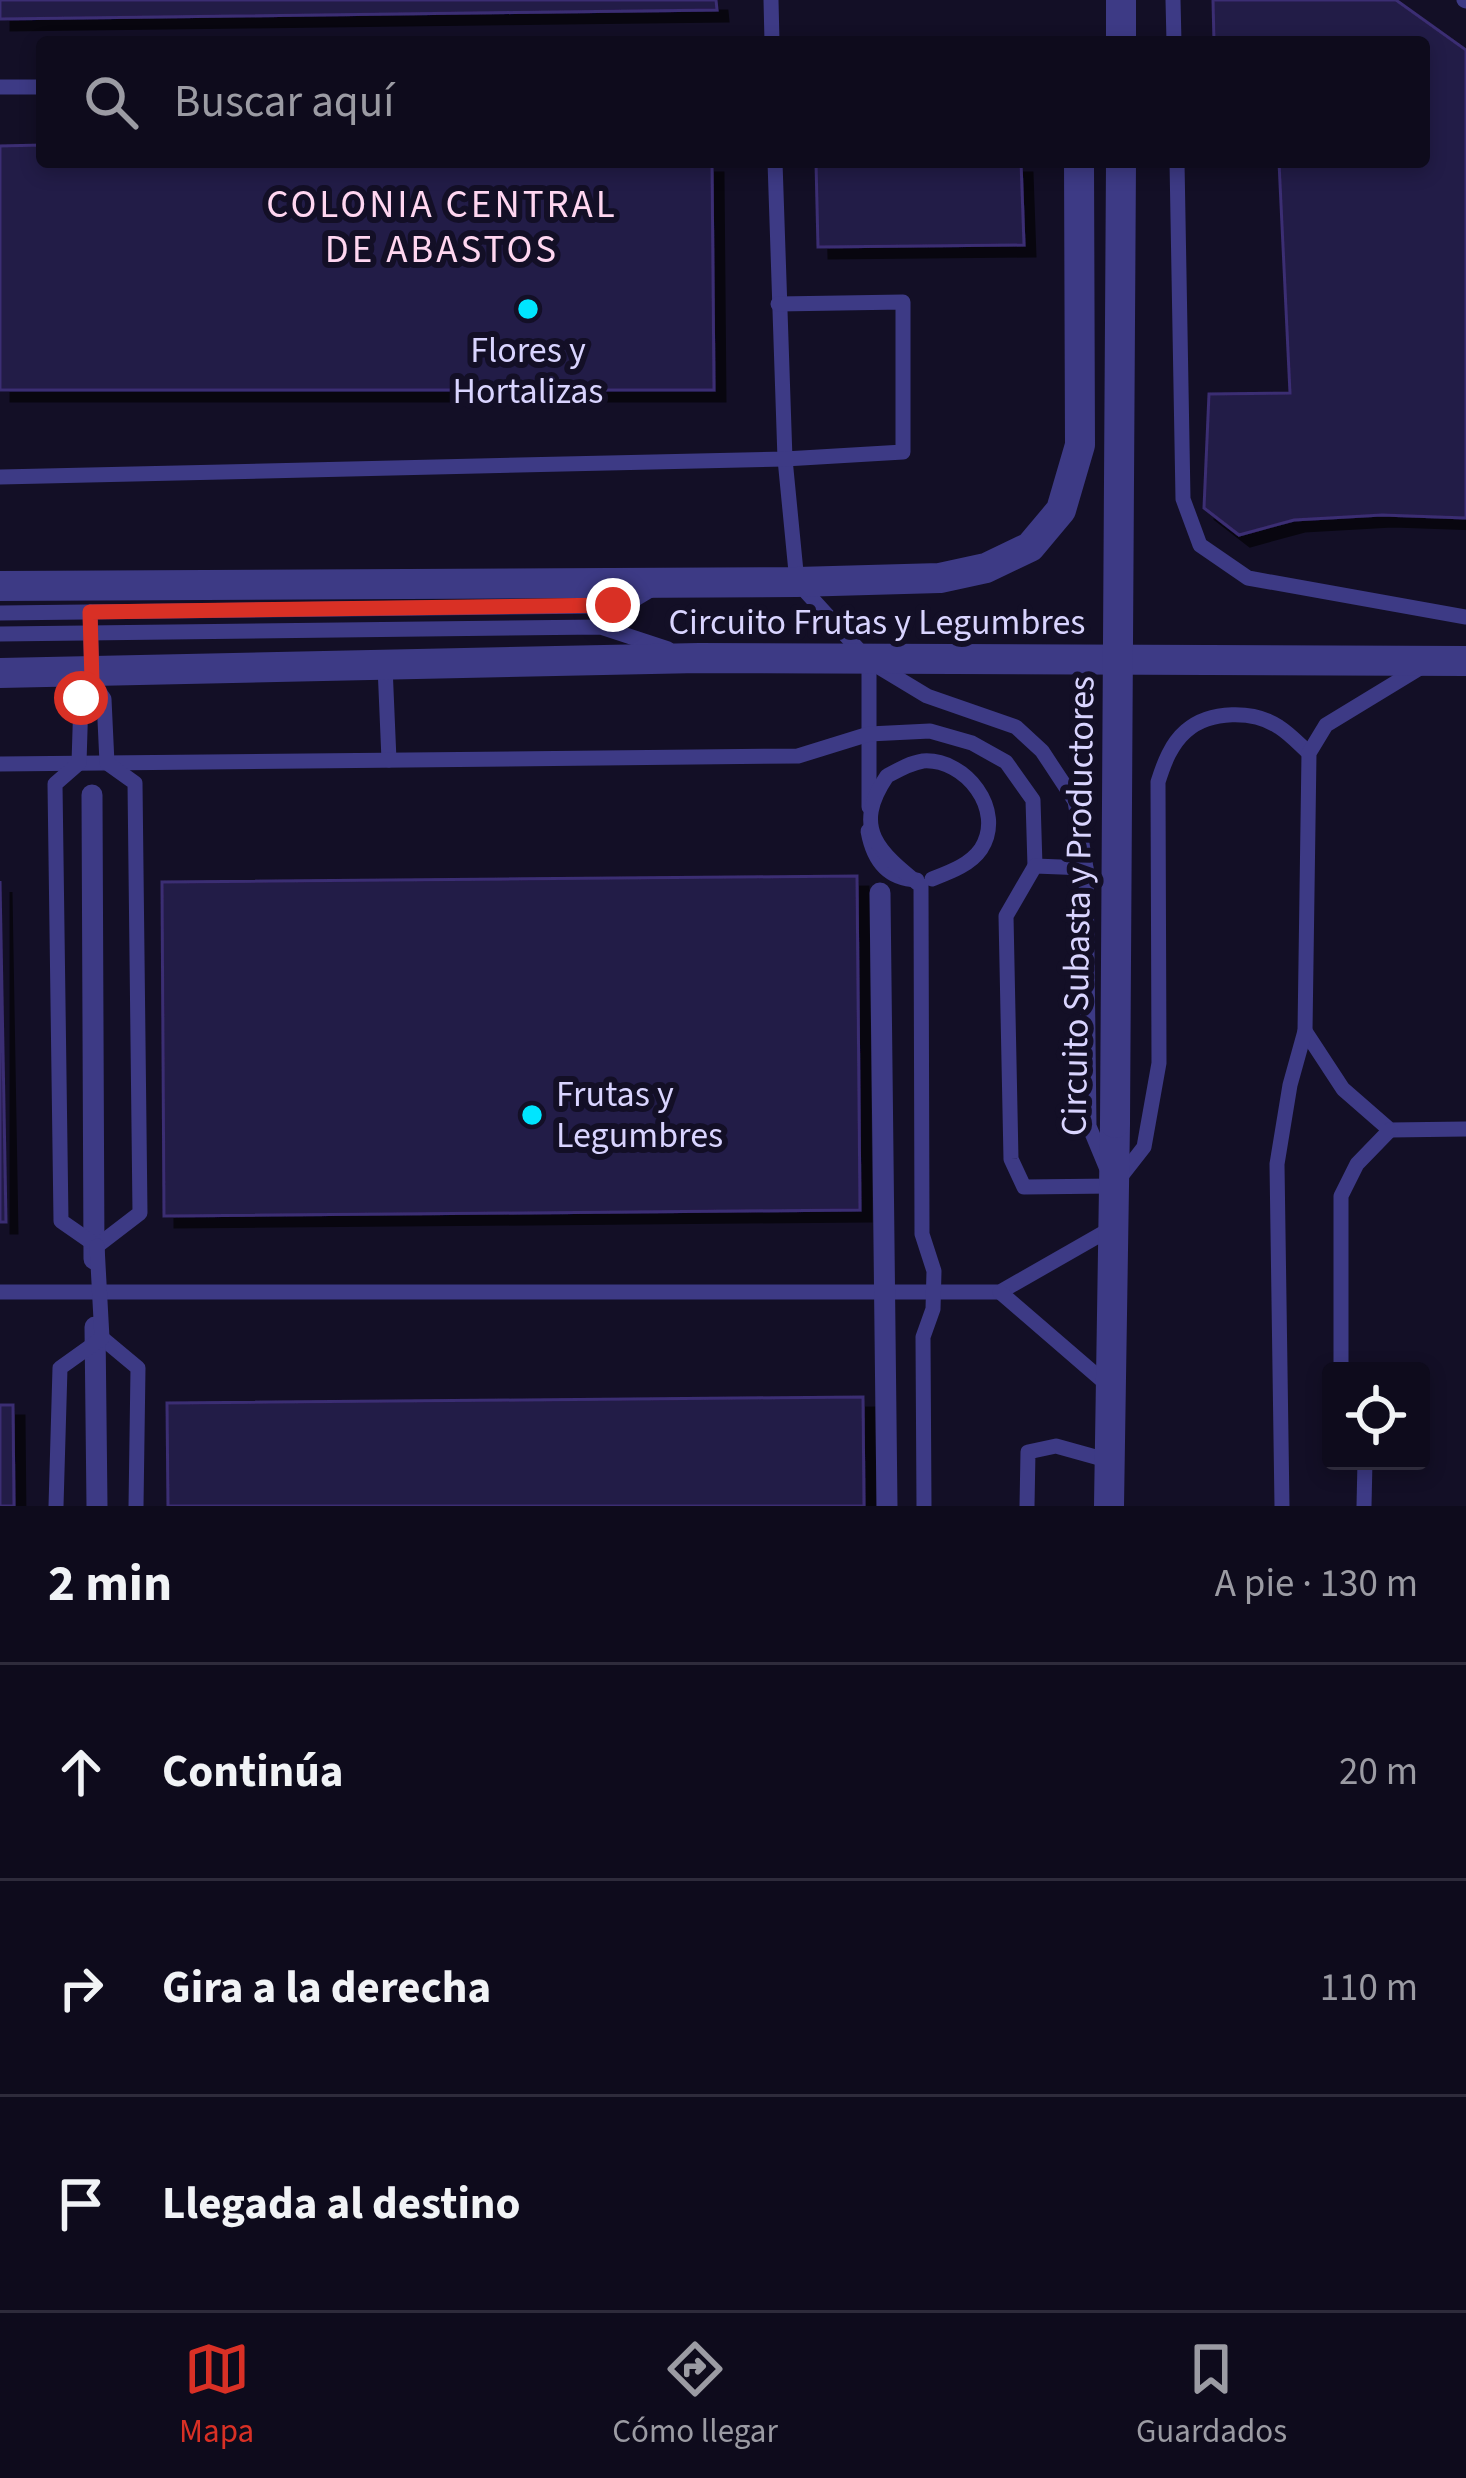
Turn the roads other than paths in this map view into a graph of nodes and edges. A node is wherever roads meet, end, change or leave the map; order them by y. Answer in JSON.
{"nodes":[{"id":1,"x":771,"y":0,"type":"edge"},
{"id":2,"x":1174,"y":0,"type":"edge"},
{"id":3,"x":772,"y":36,"type":"edge"},
{"id":4,"x":1174,"y":36,"type":"edge"},
{"id":5,"x":36,"y":86,"type":"edge"},
{"id":6,"x":0,"y":87,"type":"edge"},
{"id":7,"x":775,"y":168,"type":"edge"},
{"id":8,"x":1079,"y":168,"type":"edge"},
{"id":9,"x":1121,"y":168,"type":"edge"},
{"id":10,"x":1177,"y":168,"type":"edge"},
{"id":11,"x":778,"y":304,"type":"junction"},
{"id":12,"x":785,"y":459,"type":"junction"},
{"id":13,"x":0,"y":477,"type":"edge"},
{"id":14,"x":796,"y":582,"type":"junction"},
{"id":15,"x":659,"y":583,"type":"junction"},
{"id":16,"x":0,"y":586,"type":"edge"},
{"id":17,"x":90,"y":612,"type":"junction"},
{"id":18,"x":0,"y":613,"type":"edge"},
{"id":19,"x":1466,"y":617,"type":"edge"},
{"id":20,"x":0,"y":634,"type":"edge"},
{"id":21,"x":89,"y":634,"type":"junction"},
{"id":22,"x":699,"y":658,"type":"junction"},
{"id":23,"x":1434,"y":660,"type":"junction"},
{"id":24,"x":868,"y":661,"type":"junction"},
{"id":25,"x":1466,"y":661,"type":"edge"},
{"id":26,"x":385,"y":666,"type":"junction"},
{"id":27,"x":0,"y":673,"type":"edge"},
{"id":28,"x":92,"y":681,"type":"junction"},
{"id":29,"x":869,"y":734,"type":"junction"},
{"id":30,"x":1309,"y":753,"type":"junction"},
{"id":31,"x":389,"y":760,"type":"junction"},
{"id":32,"x":0,"y":764,"type":"edge"},
{"id":33,"x":92,"y":795,"type":"dead end"},
{"id":34,"x":1035,"y":866,"type":"junction"},
{"id":35,"x":1086,"y":868,"type":"junction"},
{"id":36,"x":880,"y":893,"type":"dead end"},
{"id":37,"x":1305,"y":1031,"type":"junction"},
{"id":38,"x":1466,"y":1129,"type":"edge"},
{"id":39,"x":1390,"y":1130,"type":"junction"},
{"id":40,"x":1113,"y":1186,"type":"junction"},
{"id":41,"x":1112,"y":1228,"type":"junction"},
{"id":42,"x":98,"y":1246,"type":"junction"},
{"id":43,"x":0,"y":1292,"type":"edge"},
{"id":44,"x":94,"y":1292,"type":"junction"},
{"id":45,"x":883,"y":1292,"type":"junction"},
{"id":46,"x":1000,"y":1292,"type":"junction"},
{"id":47,"x":101,"y":1338,"type":"junction"},
{"id":48,"x":1341,"y":1362,"type":"edge"},
{"id":49,"x":1111,"y":1387,"type":"junction"},
{"id":50,"x":1110,"y":1460,"type":"junction"},
{"id":51,"x":1364,"y":1470,"type":"edge"},
{"id":52,"x":56,"y":1506,"type":"edge"},
{"id":53,"x":97,"y":1506,"type":"edge"},
{"id":54,"x":136,"y":1506,"type":"edge"},
{"id":55,"x":886,"y":1506,"type":"edge"},
{"id":56,"x":924,"y":1506,"type":"edge"},
{"id":57,"x":1027,"y":1506,"type":"edge"},
{"id":58,"x":1109,"y":1506,"type":"edge"},
{"id":59,"x":1282,"y":1506,"type":"edge"},
{"id":60,"x":1364,"y":1506,"type":"edge"}],
"edges":[{"from":1,"to":3,"type":"lane"},
{"from":2,"to":4,"type":"lane"},
{"from":5,"to":6,"type":"lane"},
{"from":7,"to":11,"type":"lane"},
{"from":8,"to":14,"type":"street"},
{"from":9,"to":40,"type":"street","name":"Circuito Subasta y Productores","bridge":true},
{"from":10,"to":19,"type":"lane"},
{"from":11,"to":12,"type":"lane"},
{"from":11,"to":12,"type":"lane"},
{"from":12,"to":13,"type":"lane"},
{"from":12,"to":14,"type":"lane"},
{"from":14,"to":15,"type":"street"},
{"from":14,"to":24,"type":"lane"},
{"from":15,"to":16,"type":"street"},
{"from":15,"to":17,"type":"lane"},
{"from":17,"to":18,"type":"lane"},
{"from":17,"to":21,"type":"lane","bridge":true},
{"from":20,"to":21,"type":"lane"},
{"from":21,"to":22,"type":"lane"},
{"from":21,"to":28,"type":"lane","bridge":true},
{"from":22,"to":24,"type":"street","name":"Circuito Frutas y Legumbres"},
{"from":22,"to":26,"type":"street","name":"Circuito Frutas y Legumbres"},
{"from":23,"to":24,"type":"street","name":"Circuito Frutas y Legumbres"},
{"from":23,"to":25,"type":"street","name":"Circuito Frutas y Legumbres"},
{"from":23,"to":30,"type":"lane"},
{"from":24,"to":29,"type":"lane"},
{"from":24,"to":35,"type":"lane"},
{"from":26,"to":27,"type":"street","name":"Circuito Frutas y Legumbres"},
{"from":26,"to":31,"type":"lane"},
{"from":28,"to":42,"type":"lane","bridge":true},
{"from":28,"to":42,"type":"lane","bridge":true},
{"from":29,"to":31,"type":"lane"},
{"from":29,"to":34,"type":"lane"},
{"from":29,"to":56,"type":"lane","bridge":true},
{"from":30,"to":37,"type":"lane"},
{"from":30,"to":40,"type":"lane"},
{"from":31,"to":32,"type":"lane"},
{"from":33,"to":44,"type":"street"},
{"from":34,"to":35,"type":"lane"},
{"from":34,"to":40,"type":"lane"},
{"from":35,"to":40,"type":"lane"},
{"from":36,"to":45,"type":"street"},
{"from":37,"to":39,"type":"lane"},
{"from":37,"to":59,"type":"lane"},
{"from":38,"to":39,"type":"lane"},
{"from":39,"to":48,"type":"lane"},
{"from":40,"to":41,"type":"street","name":"Circuito Subasta y Productores"},
{"from":41,"to":46,"type":"lane"},
{"from":41,"to":49,"type":"street","name":"Circuito Subasta y Productores"},
{"from":42,"to":47,"type":"lane","bridge":true},
{"from":43,"to":44,"type":"lane"},
{"from":44,"to":45,"type":"lane"},
{"from":44,"to":53,"type":"street"},
{"from":45,"to":46,"type":"lane"},
{"from":45,"to":55,"type":"street"},
{"from":46,"to":49,"type":"lane"},
{"from":47,"to":52,"type":"lane","bridge":true},
{"from":47,"to":54,"type":"lane"},
{"from":49,"to":50,"type":"street","name":"Circuito Subasta y Productores"},
{"from":50,"to":57,"type":"lane"},
{"from":50,"to":58,"type":"street","name":"Circuito Subasta y Productores"},
{"from":51,"to":60,"type":"lane"}]}
